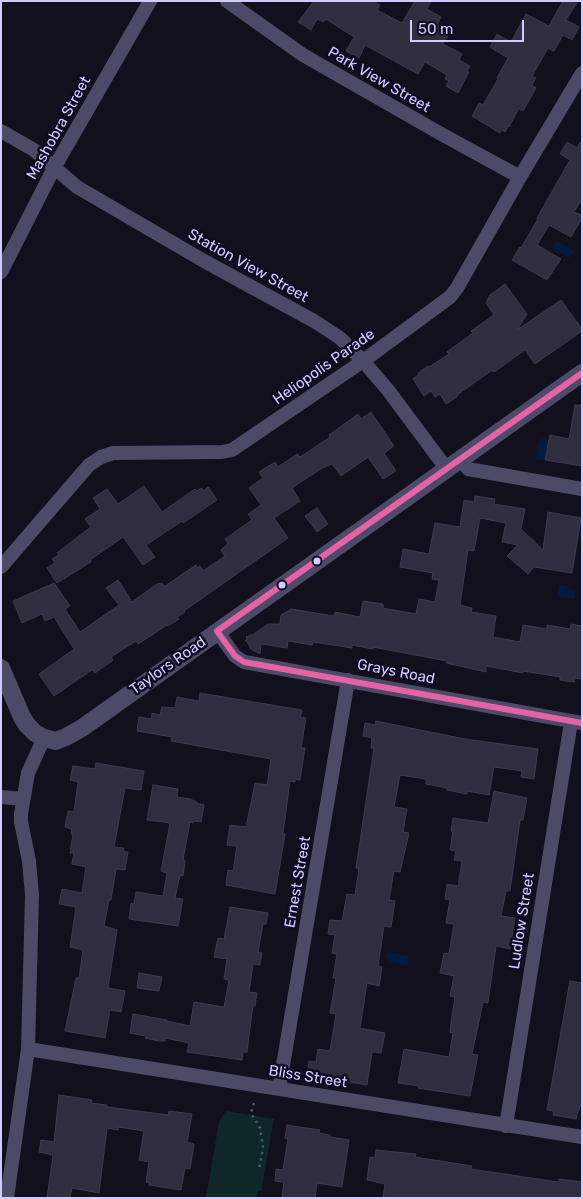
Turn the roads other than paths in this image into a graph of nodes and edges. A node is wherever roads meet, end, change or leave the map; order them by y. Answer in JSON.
{"nodes":[{"id":1,"x":150,"y":1,"type":"edge"},
{"id":2,"x":227,"y":1,"type":"edge"},
{"id":3,"x":582,"y":73,"type":"edge"},
{"id":4,"x":1,"y":131,"type":"edge"},
{"id":5,"x":54,"y":168,"type":"junction"},
{"id":6,"x":520,"y":176,"type":"junction"},
{"id":7,"x":1,"y":272,"type":"edge"},
{"id":8,"x":363,"y":361,"type":"junction"},
{"id":9,"x":582,"y":372,"type":"edge"},
{"id":10,"x":453,"y":464,"type":"junction"},
{"id":11,"x":582,"y":489,"type":"edge"},
{"id":12,"x":1,"y":567,"type":"edge"},
{"id":13,"x":217,"y":631,"type":"junction"},
{"id":14,"x":1,"y":668,"type":"edge"},
{"id":15,"x":348,"y":680,"type":"junction"},
{"id":16,"x":576,"y":723,"type":"edge"},
{"id":17,"x":44,"y":738,"type":"junction"},
{"id":18,"x":1,"y":797,"type":"edge"},
{"id":19,"x":23,"y":799,"type":"junction"},
{"id":20,"x":28,"y":1049,"type":"junction"},
{"id":21,"x":279,"y":1089,"type":"junction"},
{"id":22,"x":506,"y":1126,"type":"junction"},
{"id":23,"x":582,"y":1137,"type":"edge"},
{"id":24,"x":7,"y":1198,"type":"edge"}],
"edges":[{"from":1,"to":5,"type":"street","name":"Mashobra Street"},
{"from":2,"to":6,"type":"street","name":"Park View Street"},
{"from":3,"to":6,"type":"street","name":"Heliopolis Parade"},
{"from":4,"to":5,"type":"street","name":"Station View Street"},
{"from":5,"to":7,"type":"street","name":"Mashobra Street"},
{"from":5,"to":8,"type":"street","name":"Station View Street"},
{"from":6,"to":8,"type":"street","name":"Heliopolis Parade"},
{"from":8,"to":10,"type":"street","name":"Station View Street"},
{"from":8,"to":12,"type":"street","name":"Heliopolis Parade"},
{"from":9,"to":10,"type":"street","name":"Taylors Road"},
{"from":10,"to":11,"type":"street"},
{"from":10,"to":13,"type":"street","name":"Taylors Road"},
{"from":13,"to":15,"type":"street","name":"Grays Road"},
{"from":13,"to":17,"type":"street","name":"Taylors Road"},
{"from":14,"to":17,"type":"street"},
{"from":15,"to":16,"type":"street","name":"Grays Road"},
{"from":15,"to":21,"type":"street","name":"Ernest Street"},
{"from":16,"to":22,"type":"street","name":"Ludlow Street"},
{"from":17,"to":19,"type":"street"},
{"from":18,"to":19,"type":"street"},
{"from":19,"to":20,"type":"street"},
{"from":20,"to":21,"type":"street","name":"Bliss Street"},
{"from":20,"to":24,"type":"street"},
{"from":21,"to":22,"type":"street","name":"Bliss Street"},
{"from":22,"to":23,"type":"street","name":"Bliss Street"}]}
